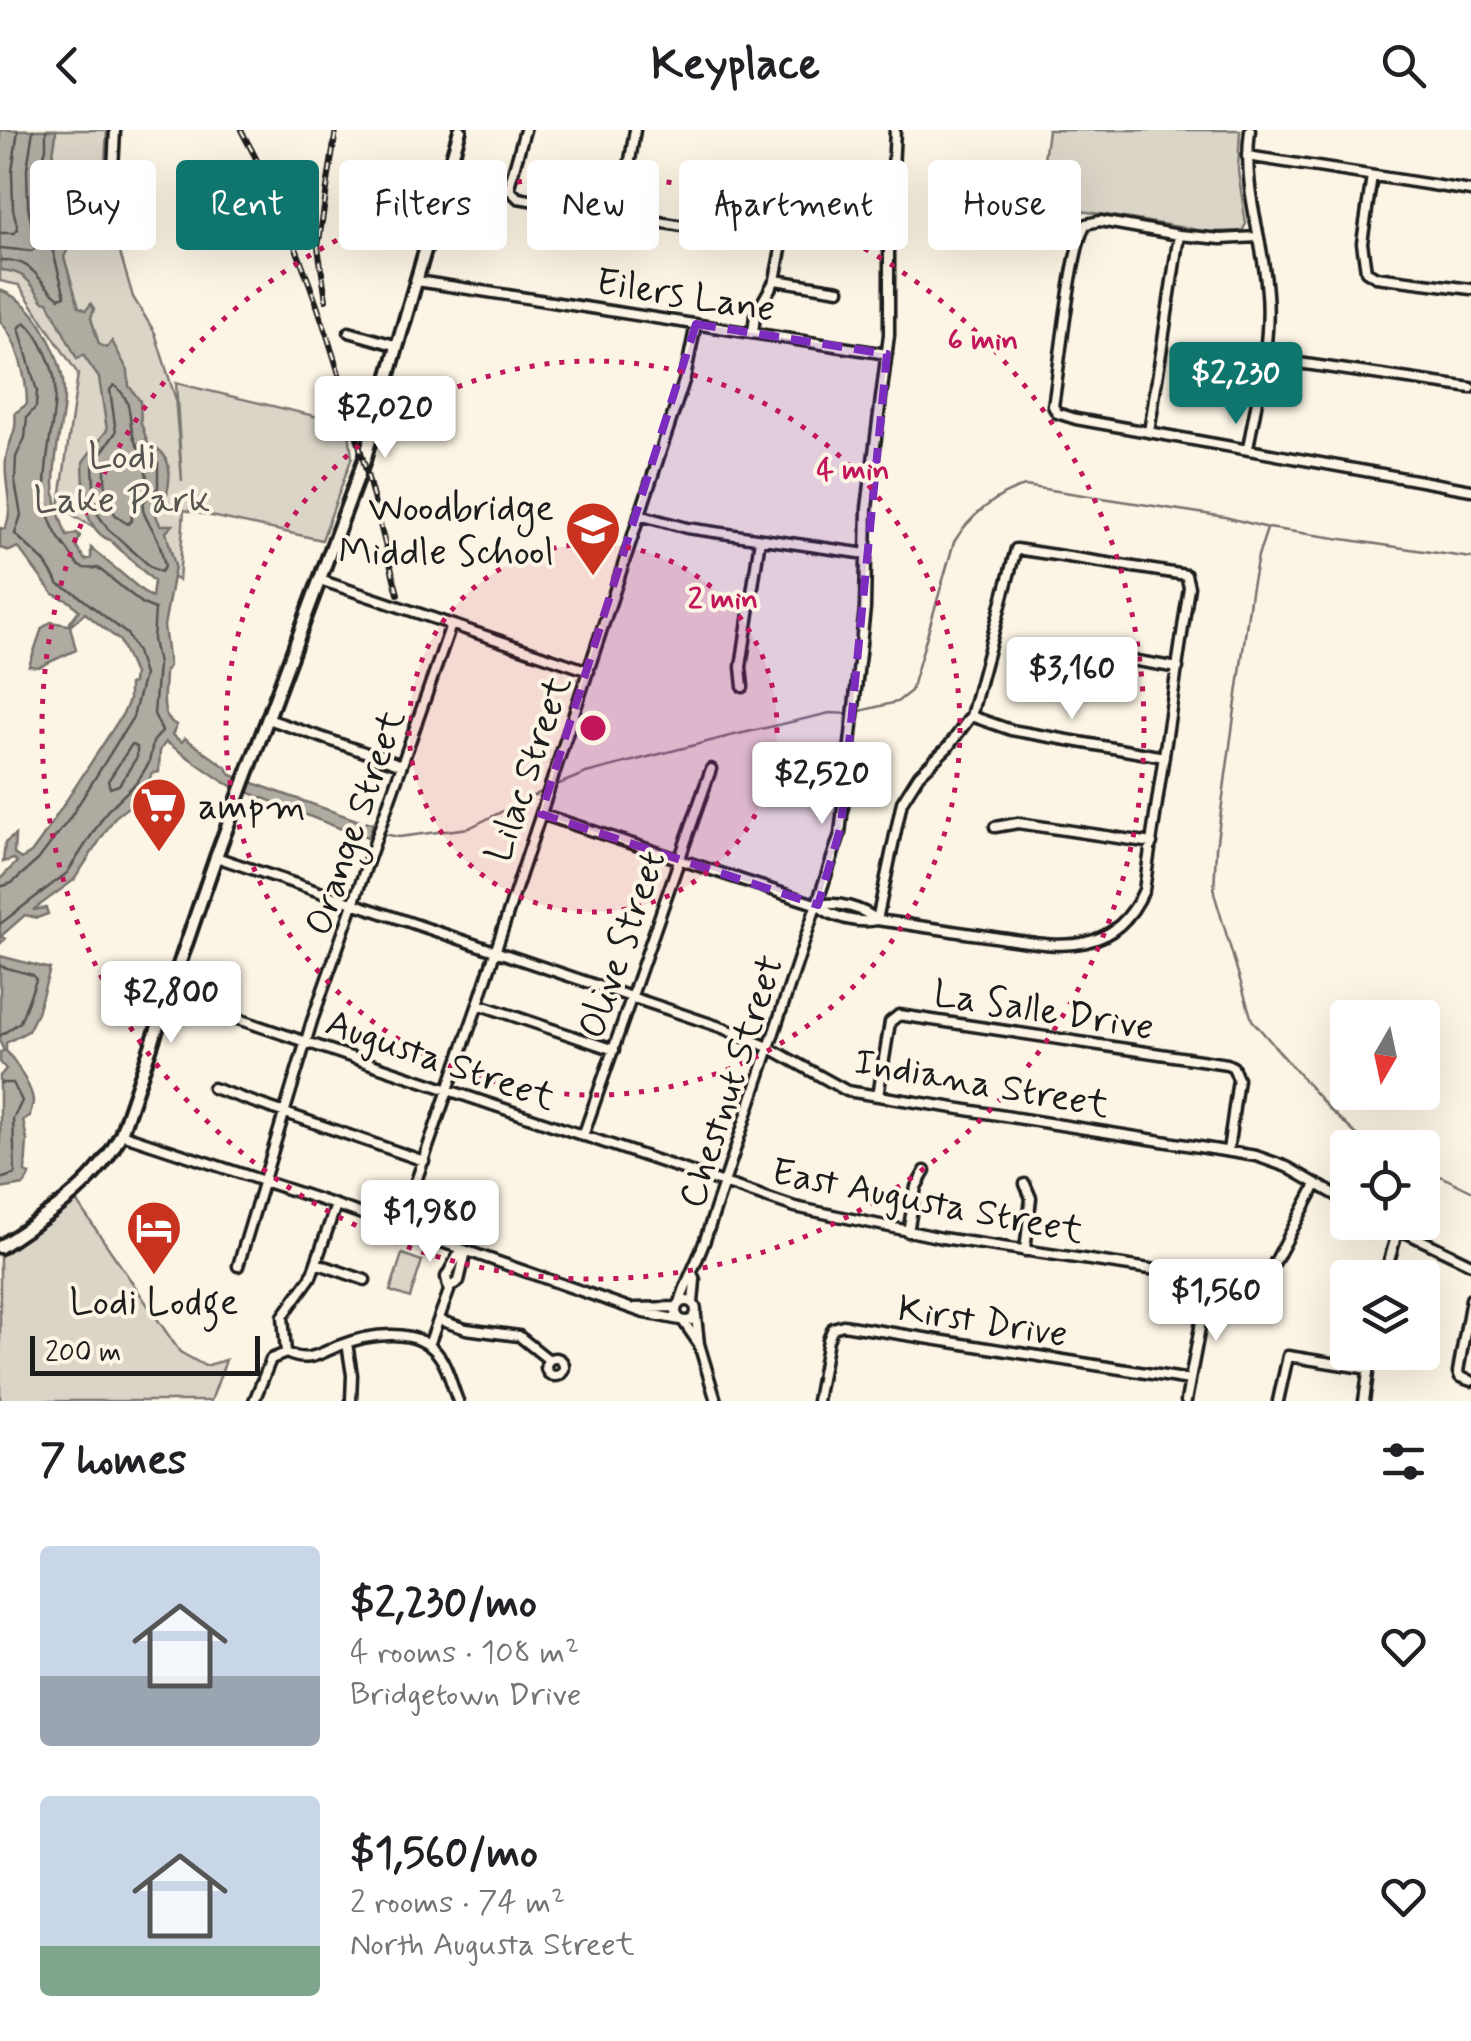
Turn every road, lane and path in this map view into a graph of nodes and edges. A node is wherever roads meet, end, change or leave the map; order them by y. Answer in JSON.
{"nodes":[{"id":1,"x":115,"y":130,"type":"edge"},
{"id":2,"x":460,"y":130,"type":"edge"},
{"id":3,"x":525,"y":130,"type":"edge"},
{"id":4,"x":635,"y":130,"type":"edge"},
{"id":5,"x":894,"y":130,"type":"edge"},
{"id":6,"x":1250,"y":130,"type":"edge"},
{"id":7,"x":1246,"y":156,"type":"junction"},
{"id":8,"x":113,"y":160,"type":"edge"},
{"id":9,"x":630,"y":160,"type":"edge"},
{"id":10,"x":1372,"y":176,"type":"junction"},
{"id":11,"x":1471,"y":191,"type":"edge"},
{"id":12,"x":527,"y":198,"type":"edge"},
{"id":13,"x":1179,"y":235,"type":"junction"},
{"id":14,"x":1258,"y":237,"type":"junction"},
{"id":15,"x":780,"y":250,"type":"edge"},
{"id":16,"x":774,"y":280,"type":"junction"},
{"id":17,"x":417,"y":281,"type":"junction"},
{"id":18,"x":1471,"y":289,"type":"edge"},
{"id":19,"x":840,"y":290,"type":"dead end"},
{"id":20,"x":696,"y":324,"type":"junction"},
{"id":21,"x":349,"y":332,"type":"dead end"},
{"id":22,"x":758,"y":333,"type":"junction"},
{"id":23,"x":398,"y":346,"type":"junction"},
{"id":24,"x":888,"y":354,"type":"junction"},
{"id":25,"x":1264,"y":358,"type":"junction"},
{"id":26,"x":1471,"y":388,"type":"edge"},
{"id":27,"x":1149,"y":432,"type":"junction"},
{"id":28,"x":1248,"y":448,"type":"junction"},
{"id":29,"x":1471,"y":490,"type":"edge"},
{"id":30,"x":639,"y":514,"type":"junction"},
{"id":31,"x":760,"y":539,"type":"junction"},
{"id":32,"x":866,"y":554,"type":"junction"},
{"id":33,"x":320,"y":580,"type":"junction"},
{"id":34,"x":450,"y":624,"type":"junction"},
{"id":35,"x":1079,"y":650,"type":"dead end"},
{"id":36,"x":1178,"y":668,"type":"junction"},
{"id":37,"x":589,"y":671,"type":"junction"},
{"id":38,"x":743,"y":687,"type":"dead end"},
{"id":39,"x":971,"y":716,"type":"junction"},
{"id":40,"x":268,"y":719,"type":"junction"},
{"id":41,"x":1164,"y":757,"type":"junction"},
{"id":42,"x":402,"y":765,"type":"junction"},
{"id":43,"x":711,"y":770,"type":"dead end"},
{"id":44,"x":541,"y":814,"type":"junction"},
{"id":45,"x":995,"y":827,"type":"dead end"},
{"id":46,"x":1152,"y":843,"type":"junction"},
{"id":47,"x":216,"y":857,"type":"junction"},
{"id":48,"x":677,"y":860,"type":"junction"},
{"id":49,"x":355,"y":903,"type":"junction"},
{"id":50,"x":818,"y":904,"type":"junction"},
{"id":51,"x":878,"y":920,"type":"junction"},
{"id":52,"x":496,"y":949,"type":"junction"},
{"id":53,"x":167,"y":996,"type":"junction"},
{"id":54,"x":632,"y":998,"type":"junction"},
{"id":55,"x":478,"y":1004,"type":"junction"},
{"id":56,"x":306,"y":1042,"type":"junction"},
{"id":57,"x":768,"y":1047,"type":"junction"},
{"id":58,"x":614,"y":1050,"type":"junction"},
{"id":59,"x":212,"y":1088,"type":"dead end"},
{"id":60,"x":448,"y":1089,"type":"junction"},
{"id":61,"x":878,"y":1096,"type":"junction"},
{"id":62,"x":282,"y":1112,"type":"junction"},
{"id":63,"x":121,"y":1134,"type":"junction"},
{"id":64,"x":582,"y":1136,"type":"junction"},
{"id":65,"x":1228,"y":1151,"type":"junction"},
{"id":66,"x":424,"y":1161,"type":"junction"},
{"id":67,"x":925,"y":1171,"type":"dead end"},
{"id":68,"x":262,"y":1180,"type":"junction"},
{"id":69,"x":724,"y":1184,"type":"junction"},
{"id":70,"x":1025,"y":1184,"type":"dead end"},
{"id":71,"x":1316,"y":1185,"type":"junction"},
{"id":72,"x":1330,"y":1192,"type":"edge"},
{"id":73,"x":336,"y":1205,"type":"junction"},
{"id":74,"x":400,"y":1227,"type":"junction"},
{"id":75,"x":908,"y":1232,"type":"junction"},
{"id":76,"x":1419,"y":1240,"type":"edge"},
{"id":77,"x":0,"y":1247,"type":"edge"},
{"id":78,"x":464,"y":1250,"type":"junction"},
{"id":79,"x":1025,"y":1251,"type":"junction"},
{"id":80,"x":316,"y":1263,"type":"junction"},
{"id":81,"x":1471,"y":1264,"type":"edge"},
{"id":82,"x":238,"y":1266,"type":"dead end"},
{"id":83,"x":692,"y":1273,"type":"junction"},
{"id":84,"x":365,"y":1280,"type":"dead end"},
{"id":85,"x":1210,"y":1280,"type":"junction"},
{"id":86,"x":1471,"y":1300,"type":"edge"},
{"id":87,"x":693,"y":1303,"type":"junction"},
{"id":88,"x":678,"y":1305,"type":"junction"},
{"id":89,"x":635,"y":1308,"type":"junction"},
{"id":90,"x":696,"y":1316,"type":"junction"},
{"id":91,"x":439,"y":1320,"type":"junction"},
{"id":92,"x":682,"y":1320,"type":"junction"},
{"id":93,"x":346,"y":1343,"type":"junction"},
{"id":94,"x":429,"y":1344,"type":"junction"},
{"id":95,"x":699,"y":1344,"type":"junction"},
{"id":96,"x":286,"y":1354,"type":"junction"},
{"id":97,"x":548,"y":1360,"type":"dead end"},
{"id":98,"x":1330,"y":1362,"type":"edge"},
{"id":99,"x":1369,"y":1370,"type":"edge"},
{"id":100,"x":1190,"y":1380,"type":"junction"},
{"id":101,"x":1471,"y":1380,"type":"edge"},
{"id":102,"x":254,"y":1401,"type":"edge"},
{"id":103,"x":351,"y":1401,"type":"edge"},
{"id":104,"x":458,"y":1401,"type":"edge"},
{"id":105,"x":716,"y":1401,"type":"edge"},
{"id":106,"x":817,"y":1401,"type":"edge"},
{"id":107,"x":1186,"y":1401,"type":"edge"},
{"id":108,"x":1278,"y":1401,"type":"edge"},
{"id":109,"x":1364,"y":1401,"type":"edge"}],
"edges":[{"from":1,"to":8,"type":"street"},
{"from":2,"to":17,"type":"main road"},
{"from":3,"to":12,"type":"street"},
{"from":4,"to":9,"type":"street"},
{"from":5,"to":24,"type":"street","name":"Chestnut Street"},
{"from":6,"to":7,"type":"street"},
{"from":7,"to":10,"type":"street"},
{"from":7,"to":14,"type":"street"},
{"from":10,"to":11,"type":"street"},
{"from":10,"to":18,"type":"street"},
{"from":13,"to":14,"type":"street"},
{"from":13,"to":27,"type":"street"},
{"from":13,"to":27,"type":"street"},
{"from":14,"to":25,"type":"street"},
{"from":15,"to":16,"type":"street"},
{"from":16,"to":19,"type":"street"},
{"from":16,"to":22,"type":"street"},
{"from":17,"to":20,"type":"street","name":"Eilers Lane"},
{"from":17,"to":23,"type":"main road"},
{"from":20,"to":22,"type":"street","name":"Eilers Lane"},
{"from":20,"to":30,"type":"street","name":"Lilac Street"},
{"from":21,"to":23,"type":"street"},
{"from":22,"to":24,"type":"street","name":"Eilers Lane"},
{"from":23,"to":33,"type":"main road"},
{"from":24,"to":32,"type":"street","name":"Chestnut Street"},
{"from":25,"to":26,"type":"street"},
{"from":25,"to":28,"type":"street"},
{"from":27,"to":28,"type":"street"},
{"from":28,"to":29,"type":"street"},
{"from":30,"to":31,"type":"street"},
{"from":30,"to":37,"type":"street","name":"Lilac Street"},
{"from":31,"to":32,"type":"street"},
{"from":31,"to":38,"type":"street"},
{"from":32,"to":50,"type":"street","name":"Chestnut Street"},
{"from":33,"to":34,"type":"street"},
{"from":33,"to":40,"type":"main road"},
{"from":34,"to":37,"type":"street"},
{"from":34,"to":42,"type":"street","name":"Orange Street"},
{"from":35,"to":36,"type":"street"},
{"from":36,"to":39,"type":"street"},
{"from":36,"to":41,"type":"street"},
{"from":37,"to":44,"type":"street","name":"Lilac Street"},
{"from":39,"to":41,"type":"street"},
{"from":39,"to":51,"type":"street"},
{"from":40,"to":42,"type":"street"},
{"from":40,"to":47,"type":"main road"},
{"from":41,"to":46,"type":"street"},
{"from":42,"to":49,"type":"street","name":"Orange Street"},
{"from":43,"to":48,"type":"street","name":"Olive Street"},
{"from":44,"to":48,"type":"street"},
{"from":44,"to":52,"type":"street","name":"Lilac Street"},
{"from":45,"to":46,"type":"street"},
{"from":46,"to":51,"type":"street"},
{"from":47,"to":49,"type":"street","name":"Indiana Street"},
{"from":47,"to":53,"type":"main road"},
{"from":48,"to":50,"type":"street"},
{"from":48,"to":54,"type":"street","name":"Olive Street"},
{"from":49,"to":52,"type":"street","name":"Indiana Street"},
{"from":49,"to":56,"type":"street","name":"Orange Street"},
{"from":50,"to":51,"type":"street"},
{"from":50,"to":57,"type":"street","name":"Chestnut Street"},
{"from":52,"to":54,"type":"street","name":"Indiana Street"},
{"from":52,"to":55,"type":"street","name":"Lilac Street"},
{"from":53,"to":56,"type":"street","name":"Augusta Street"},
{"from":53,"to":63,"type":"main road"},
{"from":54,"to":57,"type":"street","name":"Indiana Street"},
{"from":54,"to":58,"type":"street","name":"Olive Street"},
{"from":55,"to":58,"type":"street"},
{"from":55,"to":60,"type":"street","name":"Lilac Street"},
{"from":56,"to":60,"type":"street","name":"Augusta Street"},
{"from":56,"to":62,"type":"street","name":"Orange Street"},
{"from":57,"to":61,"type":"street","name":"Indiana Street"},
{"from":57,"to":69,"type":"street","name":"Chestnut Street"},
{"from":58,"to":64,"type":"street","name":"Olive Street"},
{"from":59,"to":62,"type":"street"},
{"from":60,"to":64,"type":"street","name":"Augusta Street"},
{"from":60,"to":66,"type":"street","name":"Lilac Street"},
{"from":61,"to":65,"type":"street","name":"Indiana Street"},
{"from":61,"to":65,"type":"street","name":"La Salle Drive"},
{"from":62,"to":66,"type":"street"},
{"from":62,"to":68,"type":"street","name":"Orange Street"},
{"from":63,"to":68,"type":"street"},
{"from":63,"to":77,"type":"main road"},
{"from":64,"to":69,"type":"street","name":"East Augusta Street"},
{"from":65,"to":71,"type":"street","name":"Indiana Street"},
{"from":66,"to":74,"type":"street","name":"Lilac Street"},
{"from":67,"to":75,"type":"street"},
{"from":68,"to":73,"type":"street"},
{"from":68,"to":82,"type":"street","name":"Orange Street"},
{"from":69,"to":75,"type":"street","name":"East Augusta Street"},
{"from":69,"to":83,"type":"street","name":"Chestnut Street"},
{"from":70,"to":79,"type":"street"},
{"from":71,"to":72,"type":"street","name":"Indiana Street"},
{"from":71,"to":85,"type":"street","name":"East Augusta Street"},
{"from":73,"to":74,"type":"street"},
{"from":73,"to":80,"type":"street"},
{"from":74,"to":78,"type":"street"},
{"from":75,"to":79,"type":"street","name":"East Augusta Street"},
{"from":76,"to":81,"type":"street"},
{"from":78,"to":89,"type":"street"},
{"from":78,"to":91,"type":"street"},
{"from":79,"to":85,"type":"street","name":"East Augusta Street"},
{"from":80,"to":84,"type":"street"},
{"from":80,"to":96,"type":"street"},
{"from":83,"to":87,"type":"street","name":"Chestnut Street"},
{"from":83,"to":88,"type":"street","name":"Chestnut Street"},
{"from":85,"to":100,"type":"street"},
{"from":86,"to":101,"type":"street"},
{"from":87,"to":88,"type":"street"},
{"from":87,"to":90,"type":"street","name":"Chestnut Street"},
{"from":88,"to":89,"type":"street"},
{"from":88,"to":92,"type":"street"},
{"from":89,"to":92,"type":"street"},
{"from":90,"to":92,"type":"street"},
{"from":90,"to":95,"type":"street","name":"Chestnut Street"},
{"from":91,"to":94,"type":"street"},
{"from":91,"to":97,"type":"street"},
{"from":92,"to":95,"type":"street"},
{"from":93,"to":94,"type":"street"},
{"from":93,"to":96,"type":"street"},
{"from":93,"to":103,"type":"street"},
{"from":94,"to":104,"type":"street"},
{"from":95,"to":105,"type":"street"},
{"from":96,"to":102,"type":"street"},
{"from":98,"to":108,"type":"street"},
{"from":99,"to":109,"type":"street"},
{"from":100,"to":106,"type":"street","name":"Kirst Drive"},
{"from":100,"to":107,"type":"street"}]}
